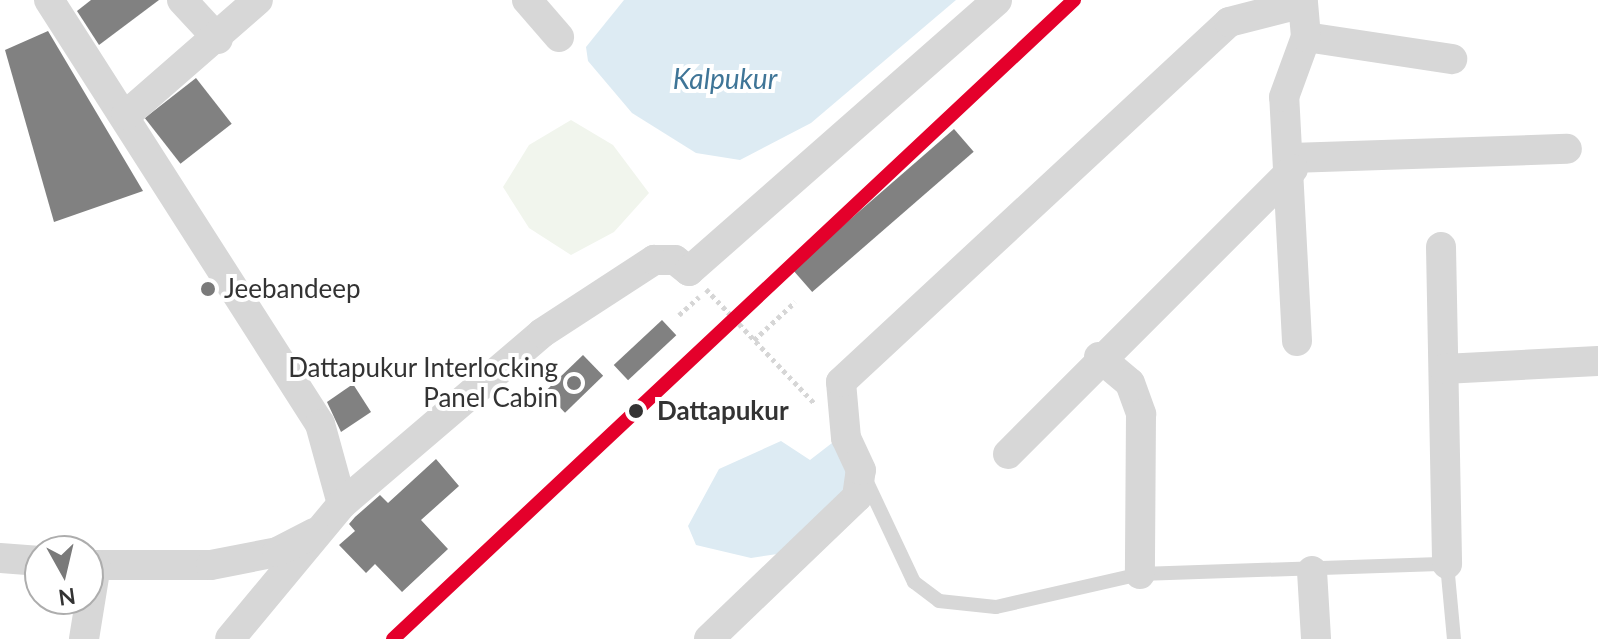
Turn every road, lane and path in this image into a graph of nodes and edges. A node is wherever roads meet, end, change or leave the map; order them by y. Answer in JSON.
{"nodes":[{"id":1,"x":49,"y":0,"type":"edge"},
{"id":2,"x":182,"y":0,"type":"edge"},
{"id":3,"x":258,"y":0,"type":"edge"},
{"id":4,"x":527,"y":0,"type":"edge"},
{"id":5,"x":997,"y":0,"type":"edge"},
{"id":6,"x":1303,"y":1,"type":"edge"},
{"id":7,"x":559,"y":37,"type":"dead end"},
{"id":8,"x":1306,"y":37,"type":"junction"},
{"id":9,"x":218,"y":39,"type":"junction"},
{"id":10,"x":1452,"y":59,"type":"dead end"},
{"id":11,"x":126,"y":115,"type":"junction"},
{"id":12,"x":1567,"y":149,"type":"dead end"},
{"id":13,"x":1292,"y":164,"type":"junction"},
{"id":14,"x":1441,"y":247,"type":"dead end"},
{"id":15,"x":711,"y":295,"type":"dead end"},
{"id":16,"x":694,"y":302,"type":"dead end"},
{"id":17,"x":795,"y":302,"type":"dead end"},
{"id":18,"x":679,"y":315,"type":"dead end"},
{"id":19,"x":754,"y":340,"type":"junction"},
{"id":20,"x":1297,"y":341,"type":"dead end"},
{"id":21,"x":1099,"y":357,"type":"junction"},
{"id":22,"x":1598,"y":361,"type":"edge"},
{"id":23,"x":1444,"y":369,"type":"junction"},
{"id":24,"x":818,"y":407,"type":"dead end"},
{"id":25,"x":1008,"y":454,"type":"dead end"},
{"id":26,"x":861,"y":470,"type":"junction"},
{"id":27,"x":342,"y":504,"type":"junction"},
{"id":28,"x":323,"y":529,"type":"junction"},
{"id":29,"x":0,"y":558,"type":"edge"},
{"id":30,"x":24,"y":560,"type":"edge"},
{"id":31,"x":1447,"y":564,"type":"junction"},
{"id":32,"x":104,"y":565,"type":"edge"},
{"id":33,"x":1312,"y":571,"type":"junction"},
{"id":34,"x":1140,"y":574,"type":"junction"},
{"id":35,"x":87,"y":615,"type":"edge"},
{"id":36,"x":721,"y":635,"type":"edge"},
{"id":37,"x":84,"y":639,"type":"edge"},
{"id":38,"x":230,"y":639,"type":"edge"},
{"id":39,"x":1316,"y":639,"type":"edge"},
{"id":40,"x":1454,"y":639,"type":"edge"}],
"edges":[{"from":1,"to":11,"type":"street"},
{"from":2,"to":9,"type":"street"},
{"from":3,"to":9,"type":"street"},
{"from":4,"to":7,"type":"street"},
{"from":5,"to":27,"type":"street"},
{"from":6,"to":8,"type":"street"},
{"from":6,"to":26,"type":"street"},
{"from":8,"to":10,"type":"street"},
{"from":8,"to":13,"type":"street"},
{"from":9,"to":11,"type":"street"},
{"from":11,"to":27,"type":"street"},
{"from":12,"to":13,"type":"street"},
{"from":13,"to":20,"type":"street"},
{"from":13,"to":21,"type":"street"},
{"from":14,"to":23,"type":"street"},
{"from":15,"to":19,"type":"path"},
{"from":16,"to":18,"type":"path"},
{"from":17,"to":19,"type":"path"},
{"from":19,"to":24,"type":"path"},
{"from":21,"to":25,"type":"street"},
{"from":21,"to":34,"type":"street"},
{"from":22,"to":23,"type":"street"},
{"from":23,"to":31,"type":"street"},
{"from":26,"to":34,"type":"lane"},
{"from":26,"to":36,"type":"street"},
{"from":27,"to":28,"type":"street"},
{"from":28,"to":32,"type":"street"},
{"from":28,"to":38,"type":"street"},
{"from":29,"to":30,"type":"street"},
{"from":31,"to":33,"type":"lane"},
{"from":31,"to":40,"type":"lane"},
{"from":33,"to":34,"type":"lane"},
{"from":33,"to":39,"type":"street"},
{"from":35,"to":37,"type":"street"}]}
